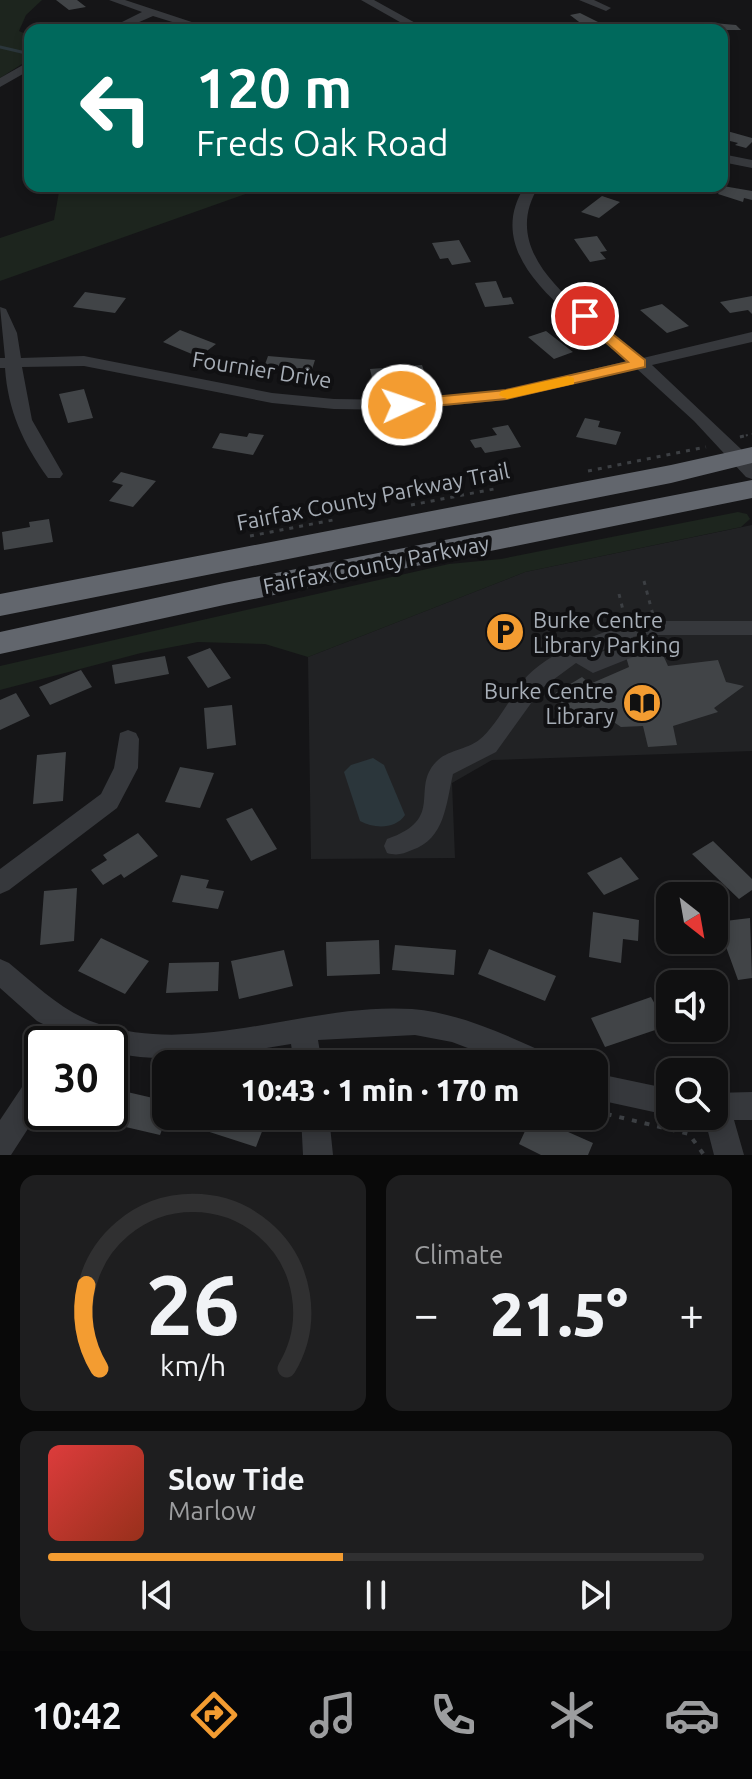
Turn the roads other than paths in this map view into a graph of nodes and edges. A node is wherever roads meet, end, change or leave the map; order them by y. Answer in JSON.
{"nodes":[{"id":1,"x":114,"y":0,"type":"edge"},
{"id":2,"x":366,"y":0,"type":"edge"},
{"id":3,"x":584,"y":0,"type":"edge"},
{"id":4,"x":606,"y":8,"type":"dead end"},
{"id":5,"x":152,"y":12,"type":"junction"},
{"id":6,"x":125,"y":24,"type":"edge"},
{"id":7,"x":191,"y":24,"type":"edge"},
{"id":8,"x":411,"y":24,"type":"edge"},
{"id":9,"x":24,"y":69,"type":"edge"},
{"id":10,"x":0,"y":83,"type":"edge"},
{"id":11,"x":728,"y":159,"type":"edge"},
{"id":12,"x":752,"y":164,"type":"edge"},
{"id":13,"x":528,"y":192,"type":"edge"},
{"id":14,"x":0,"y":312,"type":"edge"},
{"id":15,"x":752,"y":337,"type":"edge"},
{"id":16,"x":7,"y":362,"type":"edge"},
{"id":17,"x":640,"y":363,"type":"junction"},
{"id":18,"x":744,"y":452,"type":"edge"},
{"id":19,"x":54,"y":474,"type":"dead end"},
{"id":20,"x":752,"y":489,"type":"edge"},
{"id":21,"x":0,"y":605,"type":"edge"},
{"id":22,"x":752,"y":628,"type":"edge"},
{"id":23,"x":0,"y":643,"type":"edge"},
{"id":24,"x":128,"y":739,"type":"dead end"},
{"id":25,"x":396,"y":846,"type":"dead end"},
{"id":26,"x":0,"y":883,"type":"edge"},
{"id":27,"x":0,"y":971,"type":"edge"},
{"id":28,"x":60,"y":1026,"type":"edge"},
{"id":29,"x":303,"y":1031,"type":"junction"},
{"id":30,"x":128,"y":1043,"type":"edge"},
{"id":31,"x":306,"y":1050,"type":"edge"},
{"id":32,"x":509,"y":1050,"type":"edge"},
{"id":33,"x":608,"y":1089,"type":"edge"},
{"id":34,"x":656,"y":1100,"type":"edge"},
{"id":35,"x":752,"y":1106,"type":"edge"},
{"id":36,"x":728,"y":1107,"type":"edge"},
{"id":37,"x":24,"y":1109,"type":"edge"},
{"id":38,"x":316,"y":1130,"type":"edge"},
{"id":39,"x":722,"y":1130,"type":"edge"},
{"id":40,"x":0,"y":1146,"type":"edge"},
{"id":41,"x":318,"y":1155,"type":"edge"},
{"id":42,"x":729,"y":1155,"type":"edge"}],
"edges":[{"from":1,"to":5,"type":"street"},
{"from":2,"to":8,"type":"street"},
{"from":3,"to":4,"type":"street"},
{"from":5,"to":6,"type":"street"},
{"from":5,"to":7,"type":"street"},
{"from":9,"to":10,"type":"street"},
{"from":11,"to":12,"type":"street"},
{"from":13,"to":17,"type":"street"},
{"from":14,"to":16,"type":"street"},
{"from":15,"to":17,"type":"street","name":"Fournier Drive"},
{"from":16,"to":17,"type":"street","name":"Fournier Drive"},
{"from":16,"to":19,"type":"street"},
{"from":17,"to":18,"type":"street"},
{"from":18,"to":21,"type":"highway","name":"Fairfax County Parkway"},
{"from":20,"to":23,"type":"highway","name":"Fairfax County Parkway"},
{"from":22,"to":25,"type":"street"},
{"from":24,"to":26,"type":"street"},
{"from":27,"to":28,"type":"street"},
{"from":29,"to":30,"type":"street"},
{"from":29,"to":31,"type":"street"},
{"from":29,"to":32,"type":"street"},
{"from":33,"to":34,"type":"street"},
{"from":35,"to":36,"type":"street"},
{"from":37,"to":40,"type":"street"},
{"from":38,"to":41,"type":"street"},
{"from":39,"to":42,"type":"street"}]}
